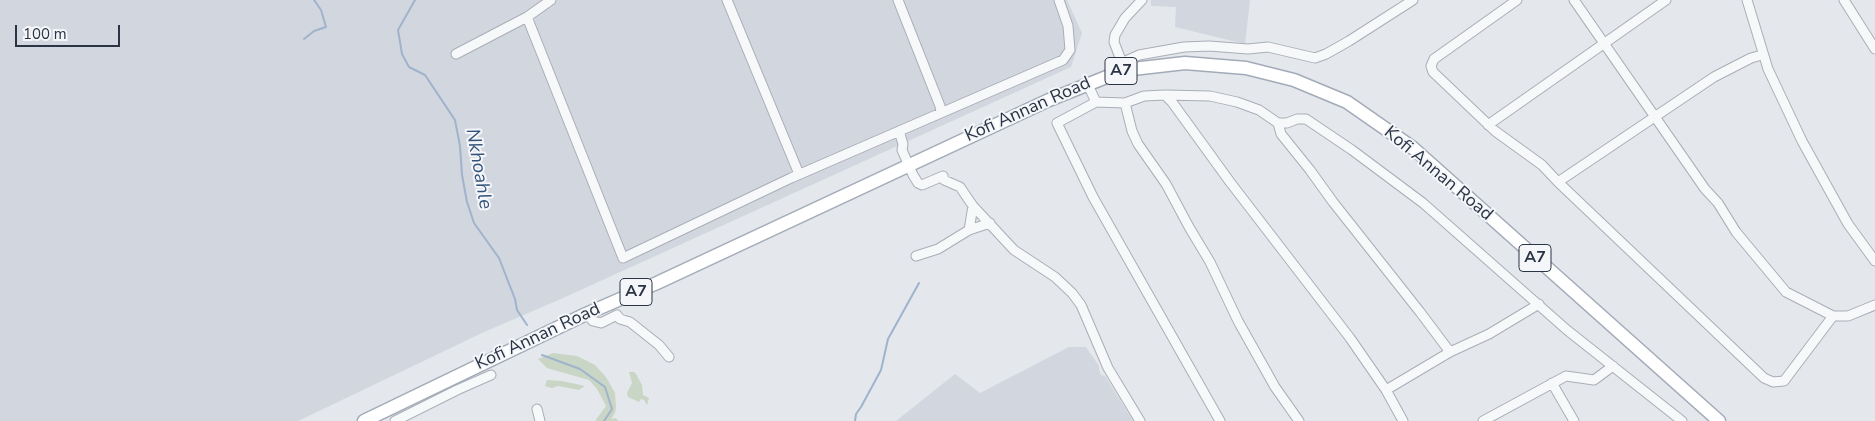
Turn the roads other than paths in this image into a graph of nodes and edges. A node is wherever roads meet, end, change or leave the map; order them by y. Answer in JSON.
{"nodes":[{"id":1,"x":551,"y":0,"type":"edge"},
{"id":2,"x":727,"y":0,"type":"edge"},
{"id":3,"x":898,"y":0,"type":"edge"},
{"id":4,"x":1059,"y":0,"type":"edge"},
{"id":5,"x":1142,"y":0,"type":"edge"},
{"id":6,"x":1413,"y":0,"type":"edge"},
{"id":7,"x":1517,"y":0,"type":"edge"},
{"id":8,"x":1574,"y":0,"type":"edge"},
{"id":9,"x":1666,"y":0,"type":"edge"},
{"id":10,"x":1747,"y":0,"type":"edge"},
{"id":11,"x":1844,"y":0,"type":"edge"},
{"id":12,"x":527,"y":17,"type":"junction"},
{"id":13,"x":1605,"y":43,"type":"junction"},
{"id":14,"x":1875,"y":49,"type":"edge"},
{"id":15,"x":456,"y":54,"type":"dead end"},
{"id":16,"x":1762,"y":55,"type":"junction"},
{"id":17,"x":1123,"y":66,"type":"junction"},
{"id":18,"x":1087,"y":83,"type":"junction"},
{"id":19,"x":1164,"y":95,"type":"junction"},
{"id":20,"x":1096,"y":102,"type":"junction"},
{"id":21,"x":1125,"y":103,"type":"junction"},
{"id":22,"x":941,"y":112,"type":"junction"},
{"id":23,"x":1656,"y":116,"type":"junction"},
{"id":24,"x":1278,"y":123,"type":"junction"},
{"id":25,"x":1488,"y":124,"type":"junction"},
{"id":26,"x":898,"y":131,"type":"junction"},
{"id":27,"x":908,"y":165,"type":"junction"},
{"id":28,"x":799,"y":174,"type":"junction"},
{"id":29,"x":1558,"y":182,"type":"junction"},
{"id":30,"x":973,"y":206,"type":"junction"},
{"id":31,"x":990,"y":223,"type":"junction"},
{"id":32,"x":969,"y":230,"type":"junction"},
{"id":33,"x":916,"y":256,"type":"dead end"},
{"id":34,"x":1875,"y":261,"type":"edge"},
{"id":35,"x":1539,"y":304,"type":"junction"},
{"id":36,"x":1875,"y":305,"type":"edge"},
{"id":37,"x":586,"y":314,"type":"junction"},
{"id":38,"x":1833,"y":316,"type":"junction"},
{"id":39,"x":1450,"y":352,"type":"junction"},
{"id":40,"x":669,"y":357,"type":"dead end"},
{"id":41,"x":1613,"y":366,"type":"junction"},
{"id":42,"x":491,"y":375,"type":"dead end"},
{"id":43,"x":1552,"y":383,"type":"junction"},
{"id":44,"x":455,"y":384,"type":"junction"},
{"id":45,"x":1386,"y":390,"type":"junction"},
{"id":46,"x":537,"y":409,"type":"dead end"},
{"id":47,"x":408,"y":418,"type":"edge"},
{"id":48,"x":364,"y":421,"type":"edge"},
{"id":49,"x":395,"y":421,"type":"edge"},
{"id":50,"x":540,"y":421,"type":"edge"},
{"id":51,"x":1140,"y":421,"type":"edge"},
{"id":52,"x":1220,"y":421,"type":"edge"},
{"id":53,"x":1299,"y":421,"type":"edge"},
{"id":54,"x":1403,"y":421,"type":"edge"},
{"id":55,"x":1483,"y":421,"type":"edge"},
{"id":56,"x":1574,"y":421,"type":"edge"},
{"id":57,"x":1682,"y":421,"type":"edge"},
{"id":58,"x":1719,"y":421,"type":"edge"}],
"edges":[{"from":1,"to":12,"type":"street"},
{"from":2,"to":28,"type":"street"},
{"from":3,"to":22,"type":"street"},
{"from":4,"to":22,"type":"street"},
{"from":5,"to":17,"type":"street"},
{"from":6,"to":17,"type":"street"},
{"from":7,"to":25,"type":"street"},
{"from":8,"to":13,"type":"street"},
{"from":9,"to":13,"type":"street"},
{"from":10,"to":16,"type":"street"},
{"from":11,"to":14,"type":"street"},
{"from":12,"to":15,"type":"street"},
{"from":12,"to":28,"type":"street"},
{"from":13,"to":23,"type":"street"},
{"from":13,"to":25,"type":"street"},
{"from":16,"to":23,"type":"street"},
{"from":16,"to":34,"type":"street"},
{"from":17,"to":18,"type":"main road","name":"Kofi Annan Road","number":"A7"},
{"from":17,"to":58,"type":"main road","name":"Kofi Annan Road","number":"A7"},
{"from":18,"to":20,"type":"street"},
{"from":18,"to":27,"type":"main road","name":"Kofi Annan Road","number":"A7"},
{"from":19,"to":21,"type":"street"},
{"from":19,"to":24,"type":"street"},
{"from":19,"to":45,"type":"street"},
{"from":20,"to":21,"type":"street"},
{"from":20,"to":52,"type":"street"},
{"from":21,"to":53,"type":"street"},
{"from":22,"to":26,"type":"street"},
{"from":23,"to":29,"type":"street"},
{"from":23,"to":38,"type":"street"},
{"from":24,"to":35,"type":"street"},
{"from":24,"to":39,"type":"street"},
{"from":25,"to":29,"type":"street"},
{"from":26,"to":27,"type":"street"},
{"from":26,"to":28,"type":"street"},
{"from":27,"to":30,"type":"street"},
{"from":27,"to":37,"type":"main road","name":"Kofi Annan Road","number":"A7"},
{"from":29,"to":38,"type":"street"},
{"from":30,"to":31,"type":"street"},
{"from":30,"to":32,"type":"street"},
{"from":31,"to":32,"type":"street"},
{"from":31,"to":51,"type":"street"},
{"from":32,"to":33,"type":"street"},
{"from":35,"to":39,"type":"street"},
{"from":35,"to":41,"type":"street"},
{"from":36,"to":38,"type":"street"},
{"from":37,"to":40,"type":"street"},
{"from":37,"to":44,"type":"main road","name":"Kofi Annan Road","number":"A7"},
{"from":39,"to":45,"type":"street"},
{"from":41,"to":43,"type":"street"},
{"from":41,"to":57,"type":"street"},
{"from":42,"to":44,"type":"street"},
{"from":43,"to":55,"type":"street"},
{"from":43,"to":56,"type":"street"},
{"from":44,"to":47,"type":"street"},
{"from":44,"to":48,"type":"main road","name":"Kofi Annan Road","number":"A7"},
{"from":45,"to":54,"type":"street"},
{"from":46,"to":50,"type":"street"},
{"from":47,"to":49,"type":"street"}]}
